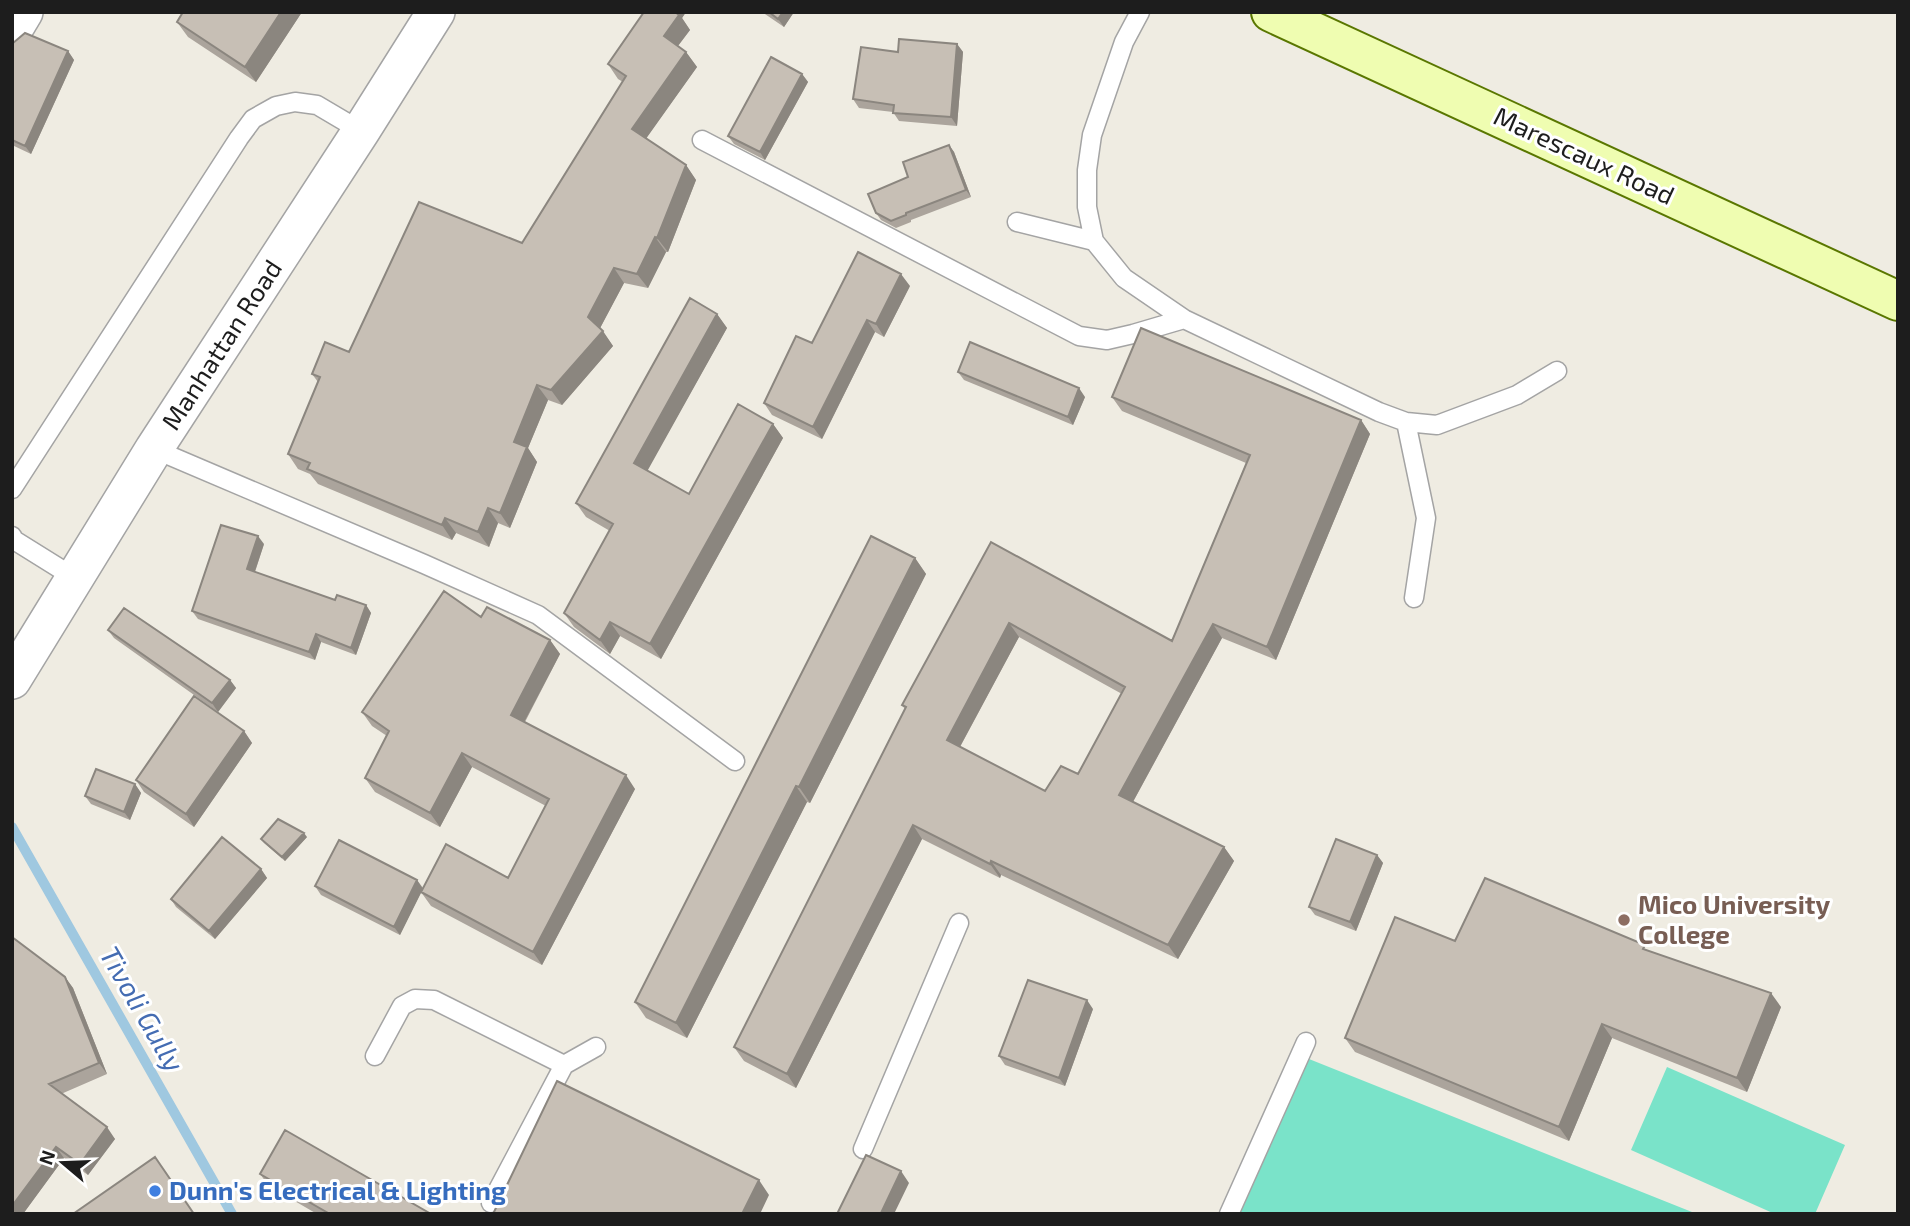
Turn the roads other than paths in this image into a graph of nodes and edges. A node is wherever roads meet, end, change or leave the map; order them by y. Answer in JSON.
{"nodes":[{"id":1,"x":24,"y":12,"type":"edge"},
{"id":2,"x":436,"y":12,"type":"edge"},
{"id":3,"x":1140,"y":12,"type":"edge"},
{"id":4,"x":1270,"y":12,"type":"edge"},
{"id":5,"x":12,"y":32,"type":"edge"},
{"id":6,"x":361,"y":131,"type":"junction"},
{"id":7,"x":702,"y":140,"type":"dead end"},
{"id":8,"x":1017,"y":222,"type":"dead end"},
{"id":9,"x":1094,"y":241,"type":"junction"},
{"id":10,"x":1898,"y":301,"type":"edge"},
{"id":11,"x":1184,"y":319,"type":"junction"},
{"id":12,"x":1557,"y":371,"type":"dead end"},
{"id":13,"x":1406,"y":422,"type":"junction"},
{"id":14,"x":154,"y":449,"type":"junction"},
{"id":15,"x":12,"y":489,"type":"edge"},
{"id":16,"x":12,"y":536,"type":"edge"},
{"id":17,"x":75,"y":578,"type":"junction"},
{"id":18,"x":1414,"y":598,"type":"dead end"},
{"id":19,"x":12,"y":680,"type":"edge"},
{"id":20,"x":735,"y":761,"type":"dead end"},
{"id":21,"x":959,"y":923,"type":"dead end"},
{"id":22,"x":1306,"y":1042,"type":"dead end"},
{"id":23,"x":596,"y":1047,"type":"dead end"},
{"id":24,"x":375,"y":1056,"type":"dead end"},
{"id":25,"x":564,"y":1065,"type":"junction"},
{"id":26,"x":863,"y":1149,"type":"dead end"},
{"id":27,"x":491,"y":1203,"type":"dead end"},
{"id":28,"x":1229,"y":1214,"type":"edge"}],
"edges":[{"from":1,"to":5,"type":"street"},
{"from":2,"to":6,"type":"street","name":"Manhattan Road"},
{"from":3,"to":9,"type":"lane"},
{"from":4,"to":10,"type":"main road","name":"Marescaux Road"},
{"from":6,"to":14,"type":"street","name":"Manhattan Road"},
{"from":6,"to":15,"type":"lane"},
{"from":7,"to":11,"type":"lane"},
{"from":8,"to":9,"type":"lane"},
{"from":9,"to":11,"type":"lane"},
{"from":11,"to":13,"type":"lane"},
{"from":12,"to":13,"type":"lane"},
{"from":13,"to":18,"type":"lane"},
{"from":14,"to":17,"type":"street","name":"Manhattan Road"},
{"from":14,"to":20,"type":"lane"},
{"from":16,"to":17,"type":"lane"},
{"from":17,"to":19,"type":"street","name":"Manhattan Road"},
{"from":21,"to":26,"type":"lane"},
{"from":22,"to":28,"type":"lane"},
{"from":23,"to":25,"type":"lane"},
{"from":24,"to":25,"type":"lane"},
{"from":25,"to":27,"type":"lane"}]}
